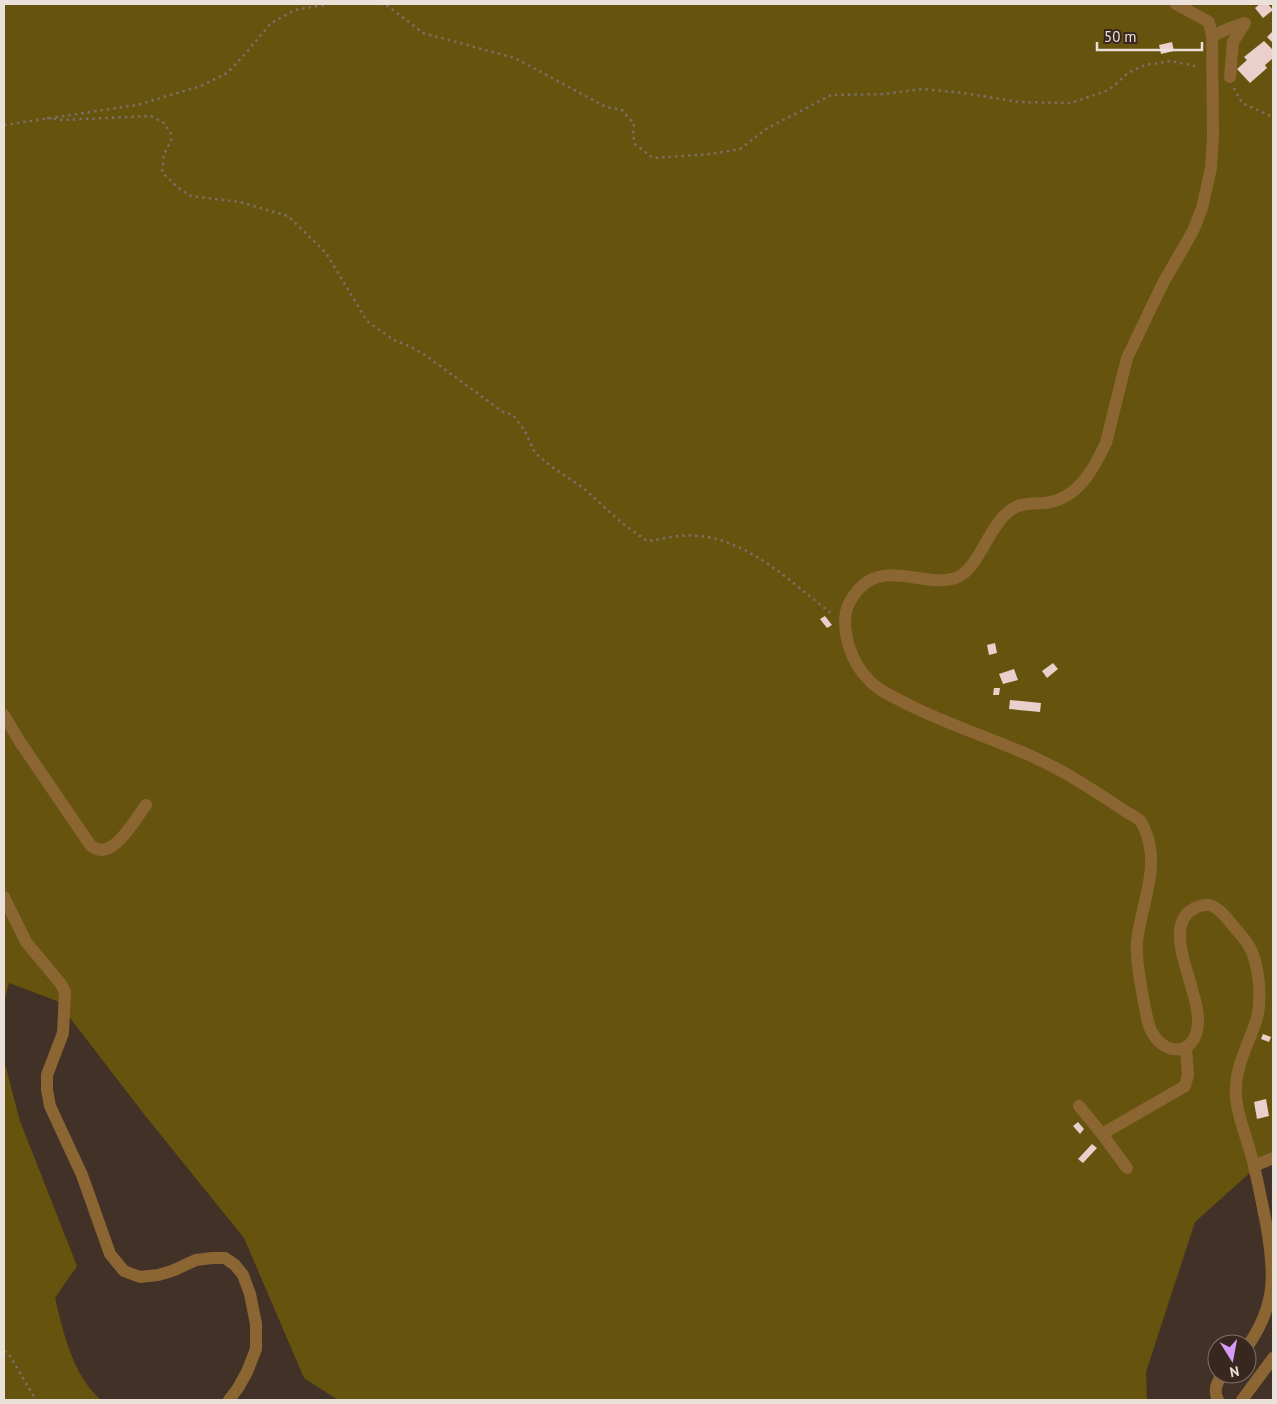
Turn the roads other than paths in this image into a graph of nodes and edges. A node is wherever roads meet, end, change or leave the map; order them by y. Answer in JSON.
{"nodes":[{"id":1,"x":1176,"y":4,"type":"edge"},
{"id":2,"x":1212,"y":36,"type":"junction"},
{"id":3,"x":1230,"y":77,"type":"road end"},
{"id":4,"x":4,"y":715,"type":"edge"},
{"id":5,"x":146,"y":805,"type":"dead end"},
{"id":6,"x":4,"y":897,"type":"edge"},
{"id":7,"x":1186,"y":1047,"type":"junction"},
{"id":8,"x":1079,"y":1106,"type":"dead end"},
{"id":9,"x":1102,"y":1134,"type":"junction"},
{"id":10,"x":1273,"y":1158,"type":"edge"},
{"id":11,"x":1254,"y":1166,"type":"junction"},
{"id":12,"x":1127,"y":1168,"type":"dead end"},
{"id":13,"x":1256,"y":1334,"type":"edge"},
{"id":14,"x":1273,"y":1358,"type":"edge"},
{"id":15,"x":1216,"y":1384,"type":"edge"},
{"id":16,"x":229,"y":1400,"type":"edge"},
{"id":17,"x":1218,"y":1400,"type":"edge"},
{"id":18,"x":1242,"y":1400,"type":"edge"}],
"edges":[{"from":1,"to":2,"type":"street"},
{"from":2,"to":3,"type":"street"},
{"from":2,"to":7,"type":"street"},
{"from":4,"to":5,"type":"street"},
{"from":6,"to":16,"type":"street"},
{"from":7,"to":9,"type":"street"},
{"from":7,"to":11,"type":"street"},
{"from":8,"to":9,"type":"street"},
{"from":9,"to":12,"type":"street"},
{"from":10,"to":11,"type":"street"},
{"from":11,"to":13,"type":"street"},
{"from":14,"to":18,"type":"street"},
{"from":15,"to":17,"type":"street"}]}
